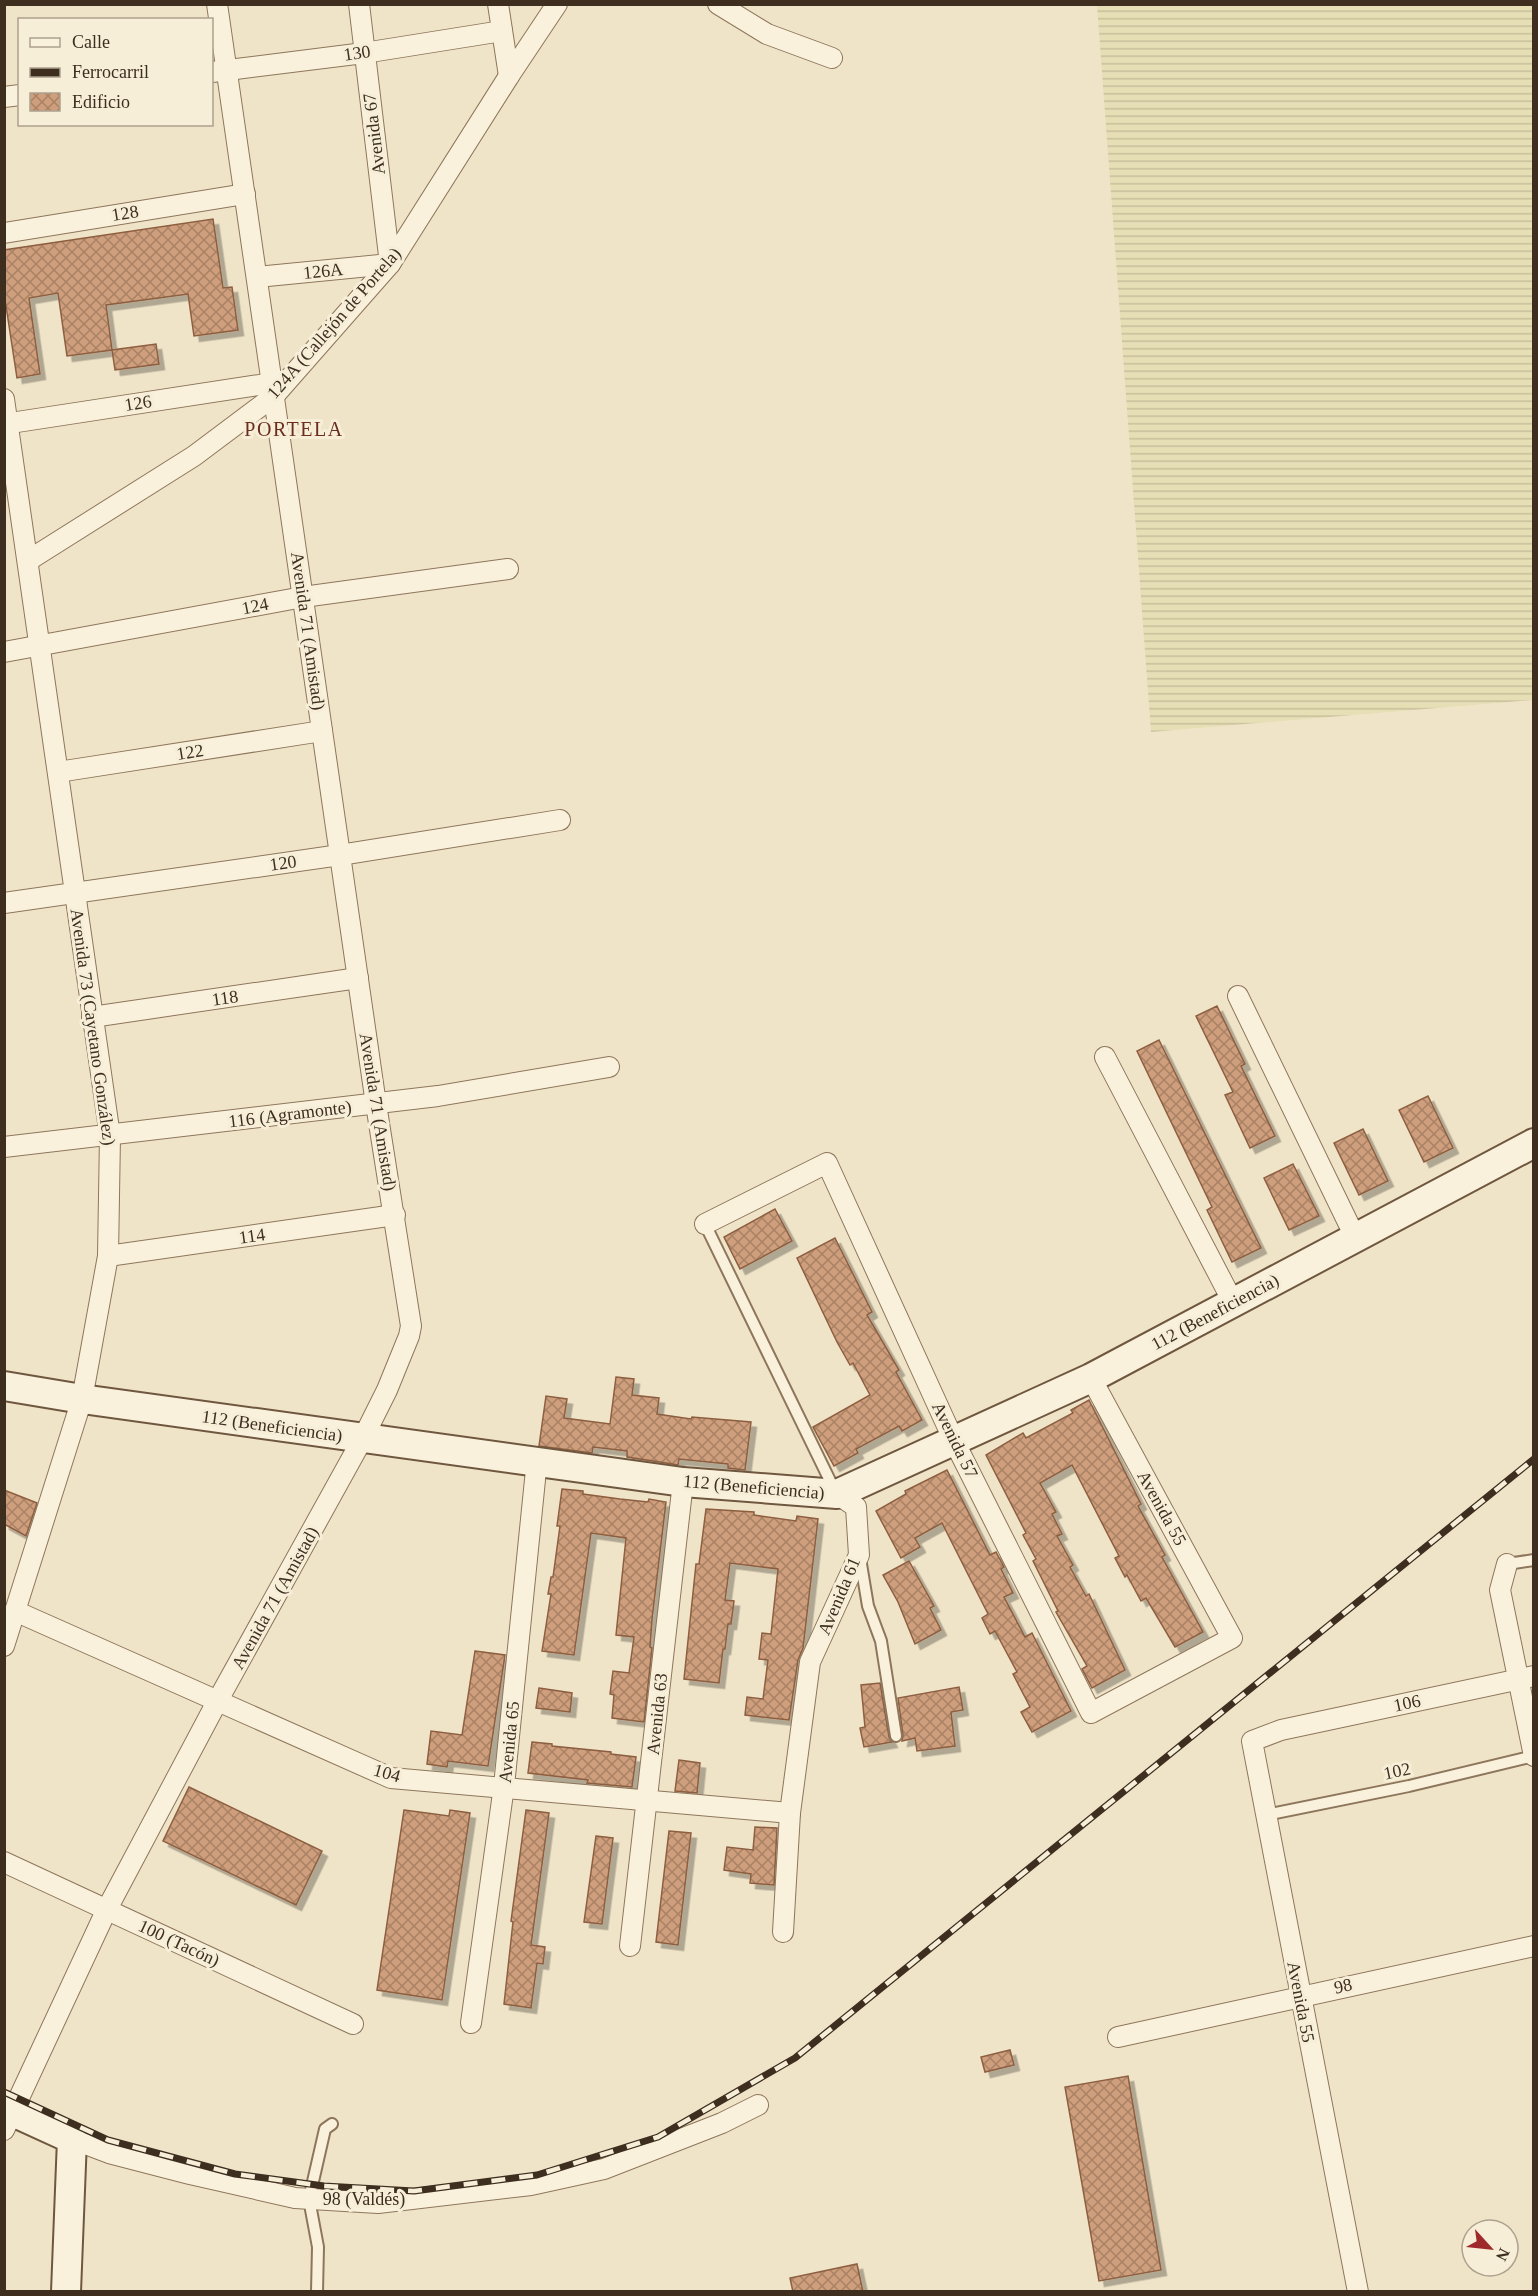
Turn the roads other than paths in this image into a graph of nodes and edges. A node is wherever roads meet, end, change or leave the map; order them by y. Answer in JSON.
{"nodes":[{"id":1,"x":217,"y":4,"type":"edge"},
{"id":2,"x":359,"y":4,"type":"edge"},
{"id":3,"x":498,"y":4,"type":"edge"},
{"id":4,"x":557,"y":4,"type":"edge"},
{"id":5,"x":718,"y":4,"type":"edge"},
{"id":6,"x":502,"y":31,"type":"junction"},
{"id":7,"x":364,"y":53,"type":"junction"},
{"id":8,"x":832,"y":58,"type":"dead end"},
{"id":9,"x":219,"y":71,"type":"edge"},
{"id":10,"x":509,"y":76,"type":"junction"},
{"id":11,"x":245,"y":194,"type":"junction"},
{"id":12,"x":4,"y":233,"type":"edge"},
{"id":13,"x":390,"y":264,"type":"junction"},
{"id":14,"x":257,"y":277,"type":"junction"},
{"id":15,"x":273,"y":389,"type":"junction"},
{"id":16,"x":4,"y":399,"type":"edge"},
{"id":17,"x":6,"y":423,"type":"edge"},
{"id":18,"x":28,"y":560,"type":"junction"},
{"id":19,"x":508,"y":569,"type":"dead end"},
{"id":20,"x":303,"y":597,"type":"junction"},
{"id":21,"x":40,"y":646,"type":"junction"},
{"id":22,"x":4,"y":652,"type":"edge"},
{"id":23,"x":322,"y":731,"type":"junction"},
{"id":24,"x":58,"y":772,"type":"junction"},
{"id":25,"x":560,"y":820,"type":"dead end"},
{"id":26,"x":340,"y":855,"type":"junction"},
{"id":27,"x":75,"y":892,"type":"junction"},
{"id":28,"x":4,"y":903,"type":"edge"},
{"id":29,"x":358,"y":978,"type":"junction"},
{"id":30,"x":1238,"y":996,"type":"dead end"},
{"id":31,"x":92,"y":1017,"type":"junction"},
{"id":32,"x":1105,"y":1057,"type":"dead end"},
{"id":33,"x":609,"y":1067,"type":"dead end"},
{"id":34,"x":376,"y":1104,"type":"junction"},
{"id":35,"x":110,"y":1136,"type":"junction"},
{"id":36,"x":1533,"y":1143,"type":"edge"},
{"id":37,"x":4,"y":1147,"type":"edge"},
{"id":38,"x":395,"y":1215,"type":"junction"},
{"id":39,"x":705,"y":1224,"type":"joint"},
{"id":40,"x":1356,"y":1239,"type":"junction"},
{"id":41,"x":108,"y":1256,"type":"junction"},
{"id":42,"x":1233,"y":1302,"type":"junction"},
{"id":43,"x":1091,"y":1378,"type":"junction"},
{"id":44,"x":4,"y":1386,"type":"edge"},
{"id":45,"x":82,"y":1399,"type":"junction"},
{"id":46,"x":363,"y":1438,"type":"junction"},
{"id":47,"x":954,"y":1441,"type":"junction"},
{"id":48,"x":537,"y":1460,"type":"junction"},
{"id":49,"x":683,"y":1482,"type":"junction"},
{"id":50,"x":837,"y":1494,"type":"junction"},
{"id":51,"x":859,"y":1555,"type":"junction"},
{"id":52,"x":1533,"y":1560,"type":"edge"},
{"id":53,"x":1507,"y":1564,"type":"joint"},
{"id":54,"x":15,"y":1611,"type":"junction"},
{"id":55,"x":4,"y":1646,"type":"edge"},
{"id":56,"x":1526,"y":1677,"type":"edge"},
{"id":57,"x":218,"y":1700,"type":"junction"},
{"id":58,"x":1091,"y":1713,"type":"joint"},
{"id":59,"x":1281,"y":1730,"type":"joint"},
{"id":60,"x":896,"y":1736,"type":"dead end"},
{"id":61,"x":1533,"y":1756,"type":"edge"},
{"id":62,"x":504,"y":1786,"type":"junction"},
{"id":63,"x":647,"y":1800,"type":"junction"},
{"id":64,"x":790,"y":1813,"type":"junction"},
{"id":65,"x":1266,"y":1815,"type":"junction"},
{"id":66,"x":4,"y":1862,"type":"edge"},
{"id":67,"x":107,"y":1909,"type":"junction"},
{"id":68,"x":783,"y":1932,"type":"dead end"},
{"id":69,"x":630,"y":1946,"type":"dead end"},
{"id":70,"x":1533,"y":1946,"type":"edge"},
{"id":71,"x":1299,"y":1996,"type":"junction"},
{"id":72,"x":471,"y":2023,"type":"dead end"},
{"id":73,"x":353,"y":2024,"type":"dead end"},
{"id":74,"x":1118,"y":2037,"type":"dead end"},
{"id":75,"x":758,"y":2105,"type":"dead end"},
{"id":76,"x":7,"y":2117,"type":"edge"},
{"id":77,"x":332,"y":2124,"type":"dead end"},
{"id":78,"x":72,"y":2139,"type":"junction"},
{"id":79,"x":309,"y":2199,"type":"junction"},
{"id":80,"x":66,"y":2292,"type":"edge"},
{"id":81,"x":318,"y":2292,"type":"edge"},
{"id":82,"x":1358,"y":2292,"type":"edge"}],
"edges":[{"from":1,"to":9,"type":"street","name":"Avenida 71 (Amistad)"},
{"from":2,"to":7,"type":"street","name":"Avenida 67"},
{"from":3,"to":6,"type":"street"},
{"from":4,"to":10,"type":"street","name":"124A (Callejón de Portela)"},
{"from":5,"to":8,"type":"street"},
{"from":6,"to":7,"type":"street","name":"130"},
{"from":6,"to":10,"type":"street"},
{"from":7,"to":9,"type":"street","name":"130"},
{"from":7,"to":13,"type":"street","name":"Avenida 67"},
{"from":9,"to":11,"type":"street","name":"Avenida 71 (Amistad)"},
{"from":10,"to":13,"type":"street","name":"124A (Callejón de Portela)"},
{"from":11,"to":12,"type":"street","name":"128"},
{"from":11,"to":14,"type":"street","name":"Avenida 71 (Amistad)"},
{"from":13,"to":14,"type":"street","name":"126A"},
{"from":13,"to":15,"type":"street","name":"124A (Callejón de Portela)"},
{"from":14,"to":15,"type":"street","name":"Avenida 71 (Amistad)"},
{"from":15,"to":17,"type":"street","name":"126"},
{"from":15,"to":18,"type":"street","name":"124A (Callejón de Portela)"},
{"from":15,"to":20,"type":"street","name":"Avenida 71 (Amistad)"},
{"from":16,"to":17,"type":"street","name":"Avenida 73 (Cayetano González)"},
{"from":17,"to":18,"type":"street","name":"Avenida 73 (Cayetano González)"},
{"from":18,"to":21,"type":"street","name":"Avenida 73 (Cayetano González)"},
{"from":19,"to":20,"type":"street","name":"124"},
{"from":20,"to":21,"type":"street","name":"124"},
{"from":20,"to":23,"type":"street","name":"Avenida 71 (Amistad)"},
{"from":21,"to":22,"type":"street","name":"124"},
{"from":21,"to":24,"type":"street","name":"Avenida 73 (Cayetano González)"},
{"from":23,"to":24,"type":"street","name":"122"},
{"from":23,"to":26,"type":"street","name":"Avenida 71 (Amistad)"},
{"from":24,"to":27,"type":"street","name":"Avenida 73 (Cayetano González)"},
{"from":25,"to":26,"type":"street","name":"120"},
{"from":26,"to":27,"type":"street","name":"120"},
{"from":26,"to":29,"type":"street","name":"Avenida 71 (Amistad)"},
{"from":27,"to":28,"type":"street","name":"120"},
{"from":27,"to":31,"type":"street","name":"Avenida 73 (Cayetano González)"},
{"from":29,"to":31,"type":"street","name":"118"},
{"from":29,"to":34,"type":"street","name":"Avenida 71 (Amistad)"},
{"from":30,"to":40,"type":"street"},
{"from":31,"to":35,"type":"street","name":"Avenida 73 (Cayetano González)"},
{"from":32,"to":42,"type":"street"},
{"from":33,"to":34,"type":"street","name":"116 (Agramonte)"},
{"from":34,"to":35,"type":"street","name":"116 (Agramonte)"},
{"from":34,"to":38,"type":"street","name":"Avenida 71 (Amistad)"},
{"from":35,"to":37,"type":"street","name":"116 (Agramonte)"},
{"from":35,"to":41,"type":"street","name":"Avenida 73 (Cayetano González)"},
{"from":36,"to":40,"type":"street","name":"112 (Beneficiencia)"},
{"from":38,"to":41,"type":"street","name":"114"},
{"from":38,"to":46,"type":"street","name":"Avenida 71 (Amistad)"},
{"from":39,"to":47,"type":"street","name":"Avenida 57"},
{"from":39,"to":50,"type":"lane","name":"Avenida 61"},
{"from":40,"to":42,"type":"street","name":"112 (Beneficiencia)"},
{"from":41,"to":45,"type":"street","name":"Avenida 73 (Cayetano González)"},
{"from":42,"to":43,"type":"street","name":"112 (Beneficiencia)"},
{"from":43,"to":47,"type":"street","name":"112 (Beneficiencia)"},
{"from":43,"to":58,"type":"street","name":"Avenida 55"},
{"from":44,"to":45,"type":"street","name":"112 (Beneficiencia)"},
{"from":45,"to":46,"type":"street","name":"112 (Beneficiencia)"},
{"from":45,"to":54,"type":"street","name":"Avenida 73 (Cayetano González)"},
{"from":46,"to":48,"type":"street","name":"112 (Beneficiencia)"},
{"from":46,"to":57,"type":"street","name":"Avenida 71 (Amistad)"},
{"from":47,"to":50,"type":"street","name":"112 (Beneficiencia)"},
{"from":47,"to":58,"type":"street","name":"Avenida 57"},
{"from":48,"to":49,"type":"street","name":"112 (Beneficiencia)"},
{"from":48,"to":62,"type":"street","name":"Avenida 65"},
{"from":49,"to":50,"type":"street","name":"112 (Beneficiencia)"},
{"from":49,"to":63,"type":"street","name":"Avenida 63"},
{"from":50,"to":51,"type":"street","name":"Avenida 61"},
{"from":51,"to":60,"type":"lane"},
{"from":51,"to":64,"type":"street","name":"Avenida 61"},
{"from":52,"to":53,"type":"lane"},
{"from":53,"to":56,"type":"street"},
{"from":54,"to":55,"type":"street","name":"Avenida 73 (Cayetano González)"},
{"from":54,"to":57,"type":"street","name":"104"},
{"from":56,"to":59,"type":"street","name":"106"},
{"from":56,"to":61,"type":"street"},
{"from":57,"to":62,"type":"street","name":"104"},
{"from":57,"to":67,"type":"street","name":"Avenida 71 (Amistad)"},
{"from":59,"to":65,"type":"street","name":"Avenida 55"},
{"from":61,"to":65,"type":"lane","name":"102"},
{"from":62,"to":63,"type":"street","name":"104"},
{"from":62,"to":72,"type":"street","name":"Avenida 65"},
{"from":63,"to":64,"type":"street","name":"104"},
{"from":63,"to":69,"type":"street","name":"Avenida 63"},
{"from":64,"to":68,"type":"street","name":"Avenida 61"},
{"from":65,"to":71,"type":"street","name":"Avenida 55"},
{"from":66,"to":67,"type":"street","name":"100 (Tacón)"},
{"from":67,"to":73,"type":"street","name":"100 (Tacón)"},
{"from":67,"to":76,"type":"street","name":"Avenida 71 (Amistad)"},
{"from":70,"to":71,"type":"street","name":"98"},
{"from":71,"to":74,"type":"street","name":"98"},
{"from":71,"to":82,"type":"street","name":"Avenida 55"},
{"from":75,"to":79,"type":"street","name":"98 (Valdés)"},
{"from":76,"to":78,"type":"street","name":"98 (Valdés)"},
{"from":77,"to":79,"type":"lane"},
{"from":78,"to":79,"type":"street","name":"98 (Valdés)"},
{"from":78,"to":80,"type":"street"},
{"from":79,"to":81,"type":"lane"}]}
